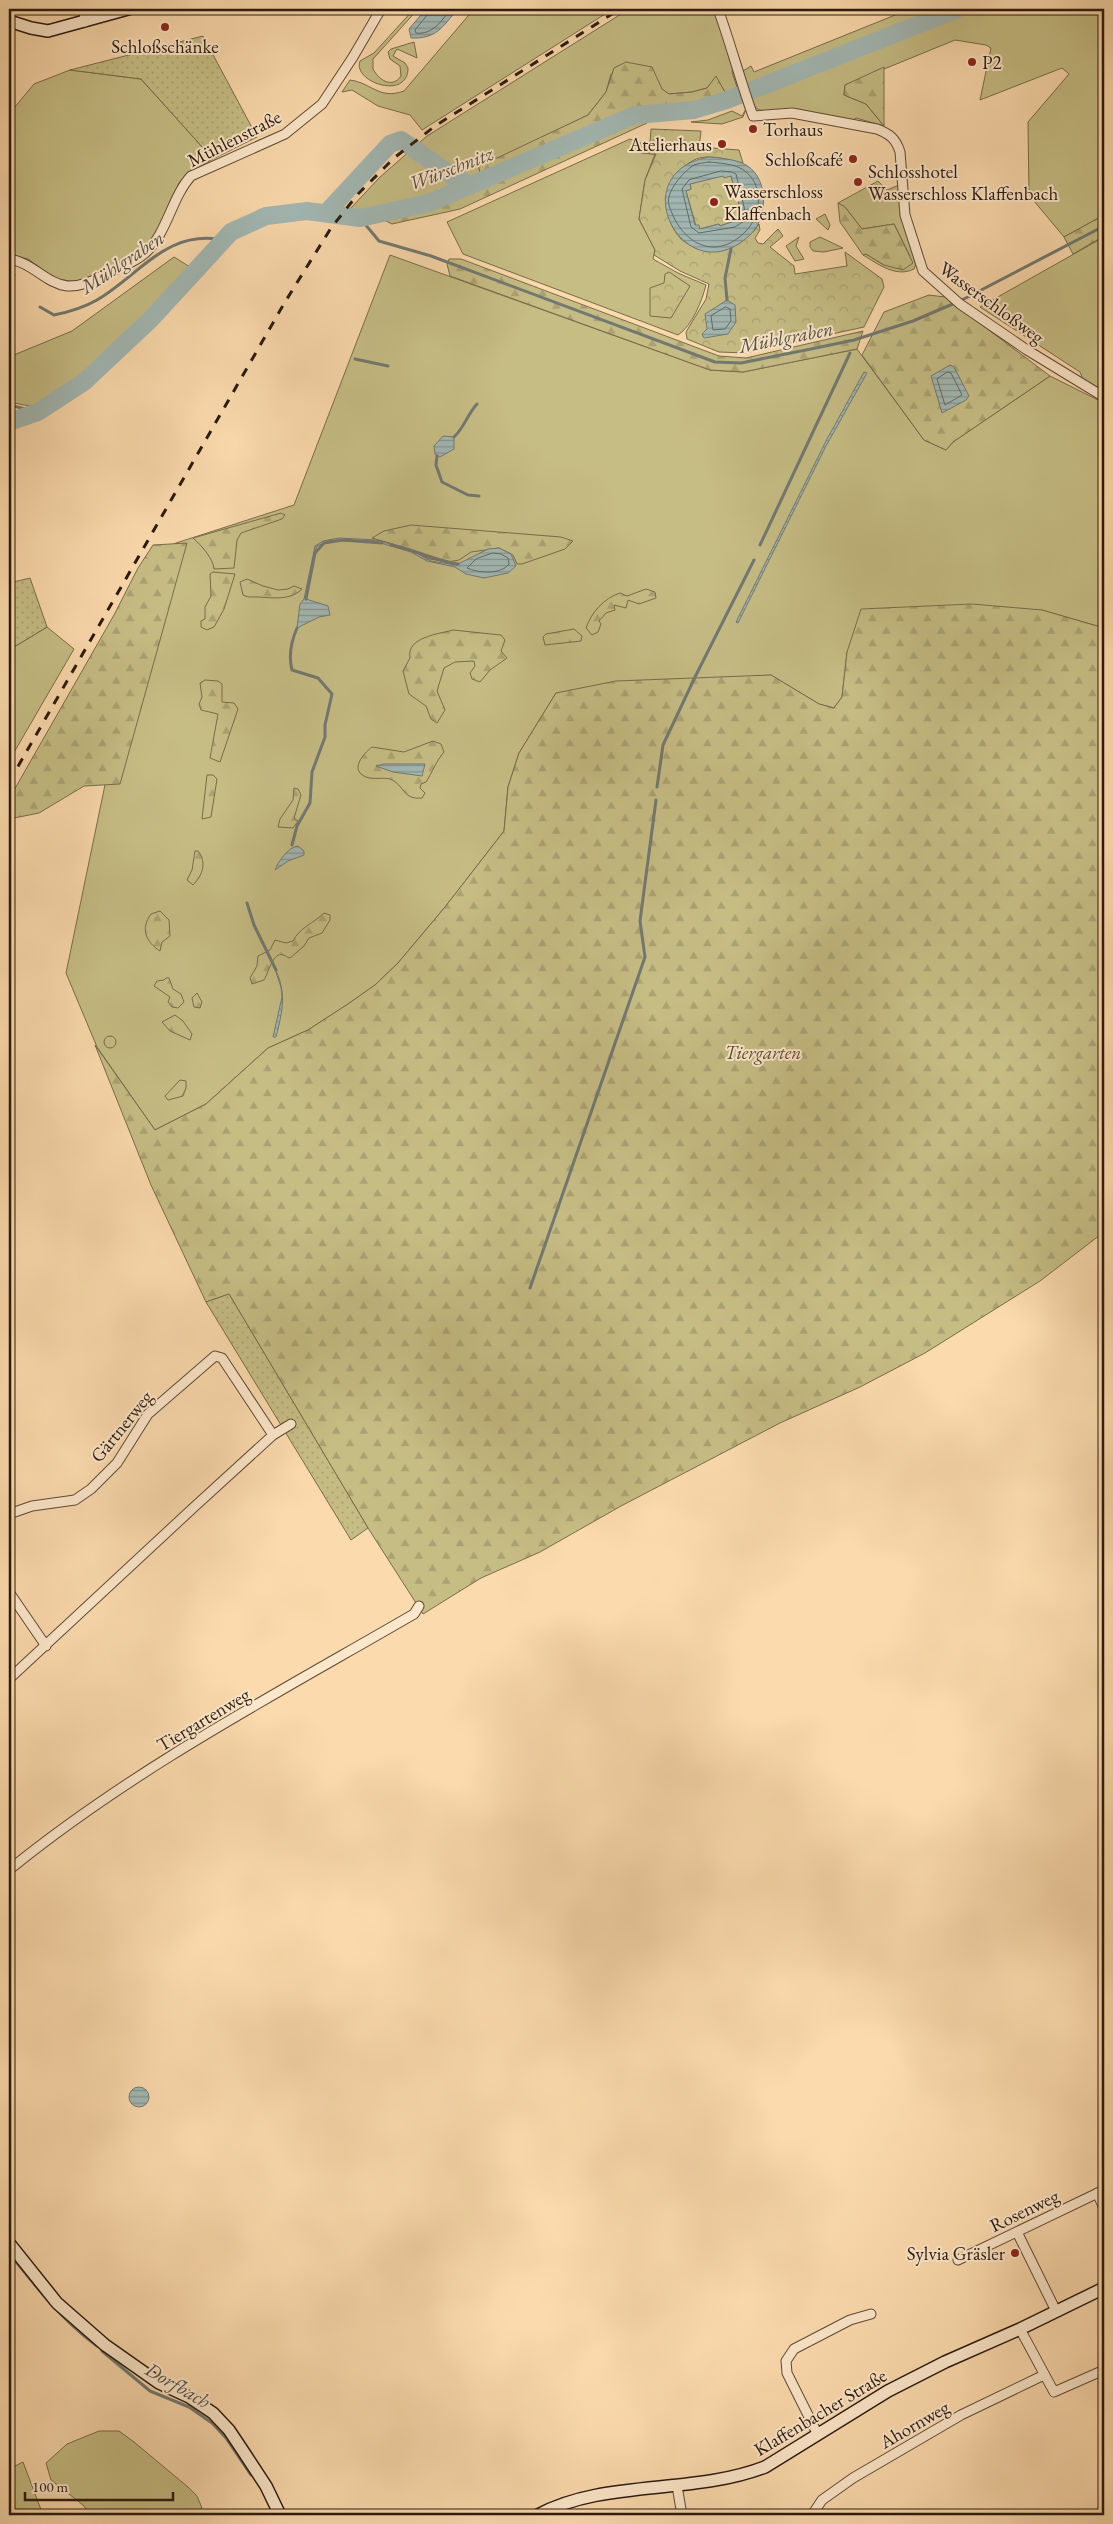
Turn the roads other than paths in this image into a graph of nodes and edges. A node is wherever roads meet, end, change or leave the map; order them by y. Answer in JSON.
{"nodes":[{"id":1,"x":84,"y":9,"type":"edge"},
{"id":2,"x":128,"y":9,"type":"edge"},
{"id":3,"x":381,"y":9,"type":"edge"},
{"id":4,"x":718,"y":9,"type":"edge"},
{"id":5,"x":9,"y":21,"type":"edge"},
{"id":6,"x":85,"y":22,"type":"junction"},
{"id":7,"x":9,"y":259,"type":"edge"},
{"id":8,"x":1104,"y":397,"type":"edge"},
{"id":9,"x":291,"y":1424,"type":"dead end"},
{"id":10,"x":273,"y":1436,"type":"junction"},
{"id":11,"x":9,"y":1514,"type":"edge"},
{"id":12,"x":9,"y":1592,"type":"edge"},
{"id":13,"x":419,"y":1606,"type":"dead end"},
{"id":14,"x":46,"y":1646,"type":"junction"},
{"id":15,"x":9,"y":1679,"type":"edge"},
{"id":16,"x":9,"y":1870,"type":"edge"},
{"id":17,"x":1101,"y":2191,"type":"edge"},
{"id":18,"x":1104,"y":2208,"type":"edge"},
{"id":19,"x":1017,"y":2232,"type":"junction"},
{"id":20,"x":9,"y":2243,"type":"edge"},
{"id":21,"x":958,"y":2260,"type":"dead end"},
{"id":22,"x":1104,"y":2288,"type":"edge"},
{"id":23,"x":1056,"y":2311,"type":"junction"},
{"id":24,"x":871,"y":2314,"type":"dead end"},
{"id":25,"x":1020,"y":2329,"type":"junction"},
{"id":26,"x":1104,"y":2370,"type":"edge"},
{"id":27,"x":1044,"y":2375,"type":"junction"},
{"id":28,"x":818,"y":2435,"type":"junction"},
{"id":29,"x":677,"y":2486,"type":"junction"},
{"id":30,"x":280,"y":2515,"type":"edge"},
{"id":31,"x":538,"y":2515,"type":"edge"},
{"id":32,"x":682,"y":2515,"type":"edge"},
{"id":33,"x":812,"y":2515,"type":"edge"}],
"edges":[{"from":1,"to":6,"type":"street"},
{"from":2,"to":6,"type":"street"},
{"from":3,"to":7,"type":"street","name":"Mühlenstraße"},
{"from":4,"to":8,"type":"street","name":"Wasserschloßweg"},
{"from":5,"to":6,"type":"street"},
{"from":9,"to":10,"type":"street"},
{"from":10,"to":11,"type":"street","name":"Gärtnerweg"},
{"from":10,"to":14,"type":"street"},
{"from":12,"to":14,"type":"street"},
{"from":13,"to":16,"type":"street","name":"Tiergartenweg"},
{"from":14,"to":15,"type":"street"},
{"from":17,"to":18,"type":"street"},
{"from":17,"to":19,"type":"street","name":"Rosenweg"},
{"from":19,"to":21,"type":"street","name":"Rosenweg"},
{"from":19,"to":23,"type":"street"},
{"from":20,"to":30,"type":"street"},
{"from":22,"to":23,"type":"street","name":"Klaffenbacher Straße"},
{"from":23,"to":25,"type":"street","name":"Klaffenbacher Straße"},
{"from":24,"to":28,"type":"street"},
{"from":25,"to":27,"type":"street"},
{"from":25,"to":28,"type":"street","name":"Klaffenbacher Straße"},
{"from":26,"to":27,"type":"street"},
{"from":27,"to":33,"type":"street","name":"Ahornweg"},
{"from":28,"to":29,"type":"street","name":"Klaffenbacher Straße"},
{"from":29,"to":31,"type":"street","name":"Klaffenbacher Straße"},
{"from":29,"to":32,"type":"street"}]}
